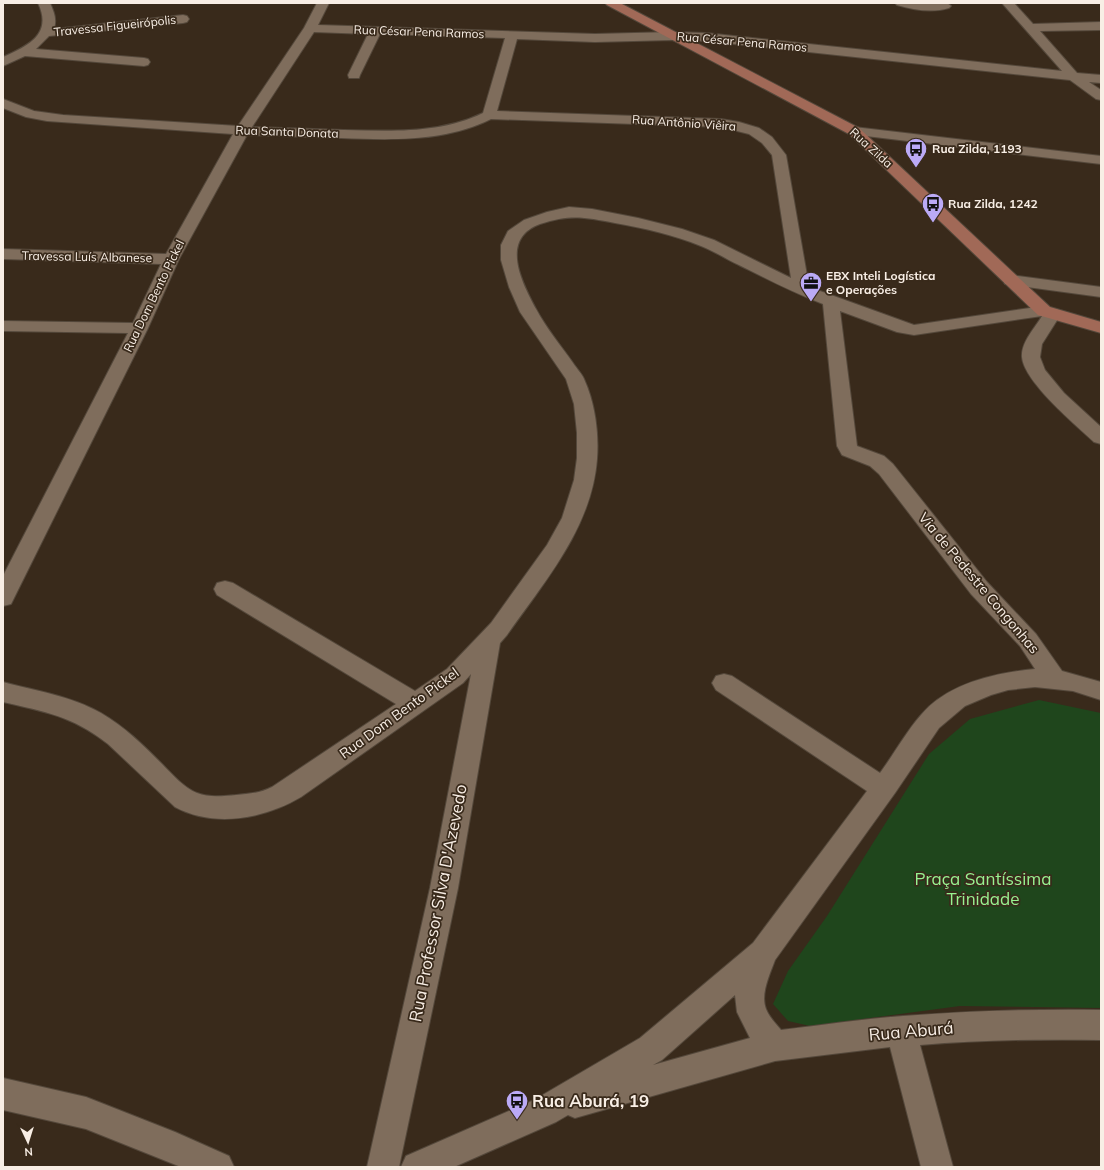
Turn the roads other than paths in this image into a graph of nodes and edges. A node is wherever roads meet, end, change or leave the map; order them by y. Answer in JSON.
{"nodes":[{"id":1,"x":44,"y":3,"type":"edge"},
{"id":2,"x":323,"y":3,"type":"edge"},
{"id":3,"x":611,"y":3,"type":"edge"},
{"id":4,"x":901,"y":3,"type":"edge"},
{"id":5,"x":1008,"y":3,"type":"edge"},
{"id":6,"x":945,"y":6,"type":"dead end"},
{"id":7,"x":183,"y":19,"type":"dead end"},
{"id":8,"x":1101,"y":26,"type":"edge"},
{"id":9,"x":310,"y":28,"type":"junction"},
{"id":10,"x":1031,"y":28,"type":"junction"},
{"id":11,"x":376,"y":30,"type":"junction"},
{"id":12,"x":47,"y":33,"type":"junction"},
{"id":13,"x":512,"y":36,"type":"junction"},
{"id":14,"x":673,"y":36,"type":"junction"},
{"id":15,"x":10,"y":47,"type":"dead end"},
{"id":16,"x":25,"y":50,"type":"junction"},
{"id":17,"x":3,"y":62,"type":"edge"},
{"id":18,"x":144,"y":62,"type":"dead end"},
{"id":19,"x":354,"y":75,"type":"dead end"},
{"id":20,"x":1073,"y":76,"type":"junction"},
{"id":21,"x":1101,"y":79,"type":"edge"},
{"id":22,"x":1101,"y":96,"type":"edge"},
{"id":23,"x":3,"y":103,"type":"edge"},
{"id":24,"x":489,"y":115,"type":"junction"},
{"id":25,"x":242,"y":131,"type":"junction"},
{"id":26,"x":854,"y":131,"type":"junction"},
{"id":27,"x":1101,"y":160,"type":"edge"},
{"id":28,"x":3,"y":254,"type":"edge"},
{"id":29,"x":171,"y":259,"type":"junction"},
{"id":30,"x":1011,"y":280,"type":"junction"},
{"id":31,"x":801,"y":290,"type":"junction"},
{"id":32,"x":1101,"y":292,"type":"edge"},
{"id":33,"x":830,"y":302,"type":"junction"},
{"id":34,"x":1048,"y":312,"type":"junction"},
{"id":35,"x":3,"y":326,"type":"edge"},
{"id":36,"x":139,"y":328,"type":"junction"},
{"id":37,"x":1101,"y":328,"type":"edge"},
{"id":38,"x":1101,"y":438,"type":"edge"},
{"id":39,"x":225,"y":589,"type":"dead end"},
{"id":40,"x":3,"y":598,"type":"edge"},
{"id":41,"x":489,"y":639,"type":"junction"},
{"id":42,"x":1055,"y":679,"type":"junction"},
{"id":43,"x":724,"y":683,"type":"dead end"},
{"id":44,"x":1101,"y":691,"type":"edge"},
{"id":45,"x":3,"y":692,"type":"edge"},
{"id":46,"x":415,"y":703,"type":"junction"},
{"id":47,"x":885,"y":787,"type":"junction"},
{"id":48,"x":763,"y":953,"type":"junction"},
{"id":49,"x":1101,"y":1025,"type":"edge"},
{"id":50,"x":901,"y":1031,"type":"junction"},
{"id":51,"x":775,"y":1046,"type":"junction"},
{"id":52,"x":3,"y":1094,"type":"edge"},
{"id":53,"x":545,"y":1111,"type":"junction"},
{"id":54,"x":218,"y":1167,"type":"edge"},
{"id":55,"x":383,"y":1167,"type":"edge"},
{"id":56,"x":417,"y":1167,"type":"edge"},
{"id":57,"x":937,"y":1167,"type":"edge"}],
"edges":[{"from":1,"to":12,"type":"street"},
{"from":2,"to":9,"type":"street","name":"Rua Dom Bento Pickel"},
{"from":3,"to":14,"type":"main road","name":"Rua Zilda"},
{"from":4,"to":6,"type":"street"},
{"from":5,"to":10,"type":"street"},
{"from":7,"to":12,"type":"street","name":"Travessa Figueirópolis"},
{"from":8,"to":10,"type":"street"},
{"from":9,"to":11,"type":"street","name":"Rua César Pena Ramos"},
{"from":9,"to":25,"type":"street","name":"Rua Dom Bento Pickel"},
{"from":10,"to":20,"type":"street"},
{"from":11,"to":13,"type":"street","name":"Rua César Pena Ramos"},
{"from":11,"to":19,"type":"street"},
{"from":12,"to":16,"type":"street"},
{"from":13,"to":14,"type":"street","name":"Rua César Pena Ramos"},
{"from":13,"to":24,"type":"street"},
{"from":14,"to":20,"type":"street","name":"Rua César Pena Ramos"},
{"from":14,"to":26,"type":"main road","name":"Rua Zilda"},
{"from":15,"to":16,"type":"street"},
{"from":16,"to":17,"type":"street"},
{"from":16,"to":18,"type":"street"},
{"from":20,"to":21,"type":"street","name":"Rua César Pena Ramos"},
{"from":20,"to":22,"type":"street"},
{"from":23,"to":25,"type":"street","name":"Rua Santa Donata"},
{"from":24,"to":25,"type":"street","name":"Rua Santa Donata"},
{"from":24,"to":31,"type":"street","name":"Rua Antônio Viêira"},
{"from":25,"to":29,"type":"street","name":"Rua Dom Bento Pickel"},
{"from":26,"to":27,"type":"street"},
{"from":26,"to":30,"type":"main road","name":"Rua Zilda"},
{"from":28,"to":29,"type":"street","name":"Travessa Luís Albanese"},
{"from":29,"to":36,"type":"street","name":"Rua Dom Bento Pickel"},
{"from":30,"to":32,"type":"street"},
{"from":30,"to":34,"type":"main road","name":"Rua Zilda"},
{"from":31,"to":33,"type":"street","name":"Rua Dom Bento Pickel"},
{"from":31,"to":41,"type":"street","name":"Rua Dom Bento Pickel"},
{"from":33,"to":34,"type":"street","name":"Rua Dom Bento Pickel"},
{"from":33,"to":42,"type":"street","name":"Via de Pedestre Congonhas"},
{"from":34,"to":37,"type":"main road","name":"Rua Zilda"},
{"from":34,"to":38,"type":"street"},
{"from":35,"to":36,"type":"street"},
{"from":36,"to":40,"type":"street","name":"Rua Dom Bento Pickel"},
{"from":39,"to":46,"type":"street"},
{"from":41,"to":46,"type":"street","name":"Rua Dom Bento Pickel"},
{"from":41,"to":55,"type":"street","name":"Rua Professor Silva D'Azevedo"},
{"from":42,"to":44,"type":"street"},
{"from":42,"to":47,"type":"street"},
{"from":43,"to":47,"type":"street"},
{"from":45,"to":46,"type":"street","name":"Rua Dom Bento Pickel"},
{"from":47,"to":48,"type":"street","name":"Rua Aburá"},
{"from":48,"to":51,"type":"street","name":"Rua Aburá"},
{"from":48,"to":53,"type":"street","name":"Rua Aburá"},
{"from":49,"to":50,"type":"street","name":"Rua Aburá"},
{"from":50,"to":51,"type":"street","name":"Rua Aburá"},
{"from":50,"to":57,"type":"street"},
{"from":51,"to":53,"type":"street","name":"Rua Aburá"},
{"from":52,"to":54,"type":"street"},
{"from":53,"to":56,"type":"street","name":"Rua Aburá"}]}
